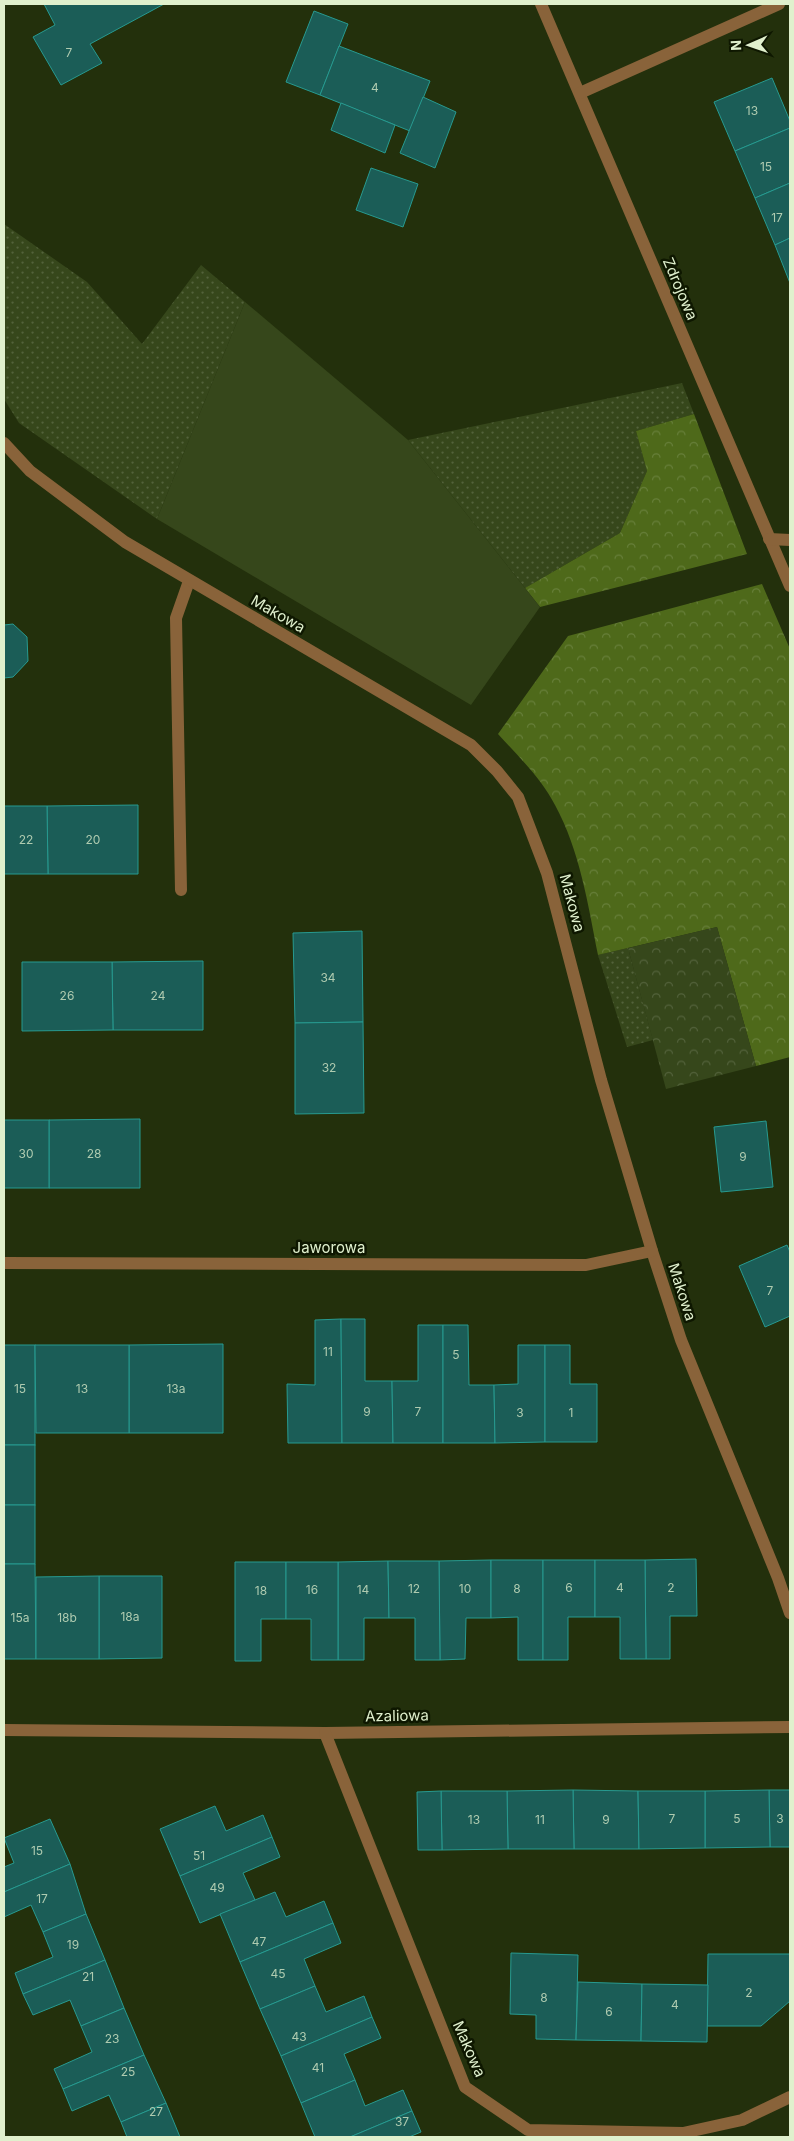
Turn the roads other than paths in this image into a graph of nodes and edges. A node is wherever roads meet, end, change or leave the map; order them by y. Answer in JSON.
{"nodes":[{"id":1,"x":541,"y":4,"type":"edge"},
{"id":2,"x":779,"y":4,"type":"edge"},
{"id":3,"x":580,"y":93,"type":"junction"},
{"id":4,"x":4,"y":443,"type":"edge"},
{"id":5,"x":769,"y":539,"type":"junction"},
{"id":6,"x":790,"y":540,"type":"edge"},
{"id":7,"x":189,"y":581,"type":"junction"},
{"id":8,"x":790,"y":586,"type":"edge"},
{"id":9,"x":181,"y":890,"type":"dead end"},
{"id":10,"x":652,"y":1251,"type":"junction"},
{"id":11,"x":4,"y":1263,"type":"edge"},
{"id":12,"x":790,"y":1613,"type":"edge"},
{"id":13,"x":790,"y":1728,"type":"edge"},
{"id":14,"x":4,"y":1730,"type":"edge"},
{"id":15,"x":325,"y":1733,"type":"junction"},
{"id":16,"x":790,"y":2097,"type":"edge"}],
"edges":[{"from":1,"to":3,"type":"street","name":"Zdrojowa"},
{"from":2,"to":3,"type":"street"},
{"from":3,"to":5,"type":"street","name":"Zdrojowa"},
{"from":4,"to":7,"type":"street","name":"Makowa"},
{"from":5,"to":6,"type":"street"},
{"from":5,"to":8,"type":"street","name":"Zdrojowa"},
{"from":7,"to":9,"type":"street"},
{"from":7,"to":10,"type":"street","name":"Makowa"},
{"from":10,"to":11,"type":"street","name":"Jaworowa"},
{"from":10,"to":12,"type":"street","name":"Makowa"},
{"from":13,"to":15,"type":"street","name":"Azaliowa"},
{"from":14,"to":15,"type":"street","name":"Azaliowa"},
{"from":15,"to":16,"type":"street","name":"Makowa"}]}
